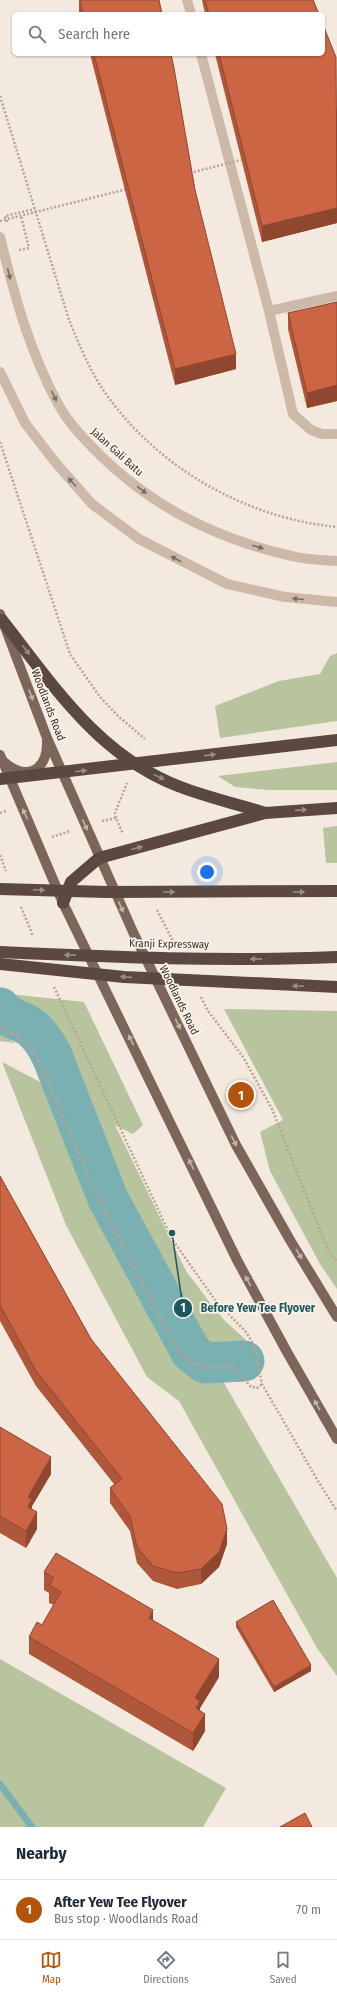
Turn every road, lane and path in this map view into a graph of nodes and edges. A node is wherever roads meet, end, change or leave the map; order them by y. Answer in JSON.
{"nodes":[{"id":1,"x":187,"y":0,"type":"edge"},
{"id":2,"x":190,"y":12,"type":"edge"},
{"id":3,"x":202,"y":56,"type":"edge"},
{"id":4,"x":0,"y":96,"type":"edge"},
{"id":5,"x":242,"y":160,"type":"edge"},
{"id":6,"x":188,"y":173,"type":"edge"},
{"id":7,"x":128,"y":189,"type":"edge"},
{"id":8,"x":35,"y":209,"type":"junction"},
{"id":9,"x":5,"y":216,"type":"dead end"},
{"id":10,"x":0,"y":221,"type":"edge"},
{"id":11,"x":0,"y":237,"type":"edge"},
{"id":12,"x":337,"y":296,"type":"edge"},
{"id":13,"x":269,"y":311,"type":"junction"},
{"id":14,"x":0,"y":372,"type":"edge"},
{"id":15,"x":337,"y":434,"type":"edge"},
{"id":16,"x":0,"y":442,"type":"edge"},
{"id":17,"x":337,"y":526,"type":"edge"},
{"id":18,"x":337,"y":562,"type":"edge"},
{"id":19,"x":337,"y":602,"type":"edge"},
{"id":20,"x":1,"y":617,"type":"edge"},
{"id":21,"x":47,"y":738,"type":"junction"},
{"id":22,"x":145,"y":739,"type":"dead end"},
{"id":23,"x":337,"y":740,"type":"edge"},
{"id":24,"x":1,"y":757,"type":"edge"},
{"id":25,"x":0,"y":779,"type":"edge"},
{"id":26,"x":128,"y":780,"type":"dead end"},
{"id":27,"x":337,"y":808,"type":"edge"},
{"id":28,"x":265,"y":813,"type":"junction"},
{"id":29,"x":116,"y":818,"type":"dead end"},
{"id":30,"x":0,"y":855,"type":"edge"},
{"id":31,"x":100,"y":858,"type":"junction"},
{"id":32,"x":8,"y":876,"type":"dead end"},
{"id":33,"x":0,"y":889,"type":"edge"},
{"id":34,"x":337,"y":892,"type":"edge"},
{"id":35,"x":19,"y":903,"type":"dead end"},
{"id":36,"x":63,"y":903,"type":"junction"},
{"id":37,"x":156,"y":909,"type":"dead end"},
{"id":38,"x":35,"y":939,"type":"dead end"},
{"id":39,"x":174,"y":943,"type":"dead end"},
{"id":40,"x":0,"y":952,"type":"edge"},
{"id":41,"x":337,"y":957,"type":"edge"},
{"id":42,"x":0,"y":964,"type":"edge"},
{"id":43,"x":53,"y":983,"type":"dead end"},
{"id":44,"x":337,"y":988,"type":"edge"},
{"id":45,"x":197,"y":991,"type":"dead end"},
{"id":46,"x":0,"y":1027,"type":"edge"},
{"id":47,"x":337,"y":1262,"type":"edge"},
{"id":48,"x":337,"y":1317,"type":"edge"},
{"id":49,"x":262,"y":1384,"type":"junction"},
{"id":50,"x":337,"y":1439,"type":"edge"},
{"id":51,"x":337,"y":1511,"type":"edge"}],
"edges":[{"from":1,"to":2,"type":"street"},
{"from":3,"to":13,"type":"street"},
{"from":4,"to":8,"type":"path"},
{"from":5,"to":6,"type":"path","bridge":true},
{"from":7,"to":10,"type":"path","bridge":true},
{"from":8,"to":9,"type":"path"},
{"from":8,"to":17,"type":"path"},
{"from":11,"to":18,"type":"street","name":"Jalan Gali Batu","one_way":true},
{"from":12,"to":13,"type":"street"},
{"from":13,"to":15,"type":"street"},
{"from":19,"to":14,"type":"street","one_way":true},
{"from":16,"to":22,"type":"path"},
{"from":20,"to":21,"type":"main road","name":"Woodlands Road","one_way":true},
{"from":20,"to":28,"type":"highway","one_way":true},
{"from":21,"to":24,"type":"main road"},
{"from":21,"to":31,"type":"main road","name":"Woodlands Road","one_way":true},
{"from":25,"to":23,"type":"highway","one_way":true,"bridge":true},
{"from":36,"to":24,"type":"main road","one_way":true},
{"from":26,"to":29,"type":"path"},
{"from":28,"to":27,"type":"highway","one_way":true},
{"from":31,"to":28,"type":"highway","one_way":true},
{"from":30,"to":32,"type":"path"},
{"from":31,"to":36,"type":"highway"},
{"from":31,"to":48,"type":"main road","name":"Woodlands Road","one_way":true},
{"from":33,"to":34,"type":"highway","one_way":true,"bridge":true},
{"from":35,"to":38,"type":"path"},
{"from":50,"to":36,"type":"main road","one_way":true},
{"from":37,"to":39,"type":"path"},
{"from":41,"to":40,"type":"highway","name":"Kranji Expressway","one_way":true,"bridge":true},
{"from":44,"to":42,"type":"highway","one_way":true,"bridge":true},
{"from":43,"to":49,"type":"path"},
{"from":45,"to":47,"type":"path"},
{"from":46,"to":49,"type":"path"},
{"from":49,"to":51,"type":"path"}]}
